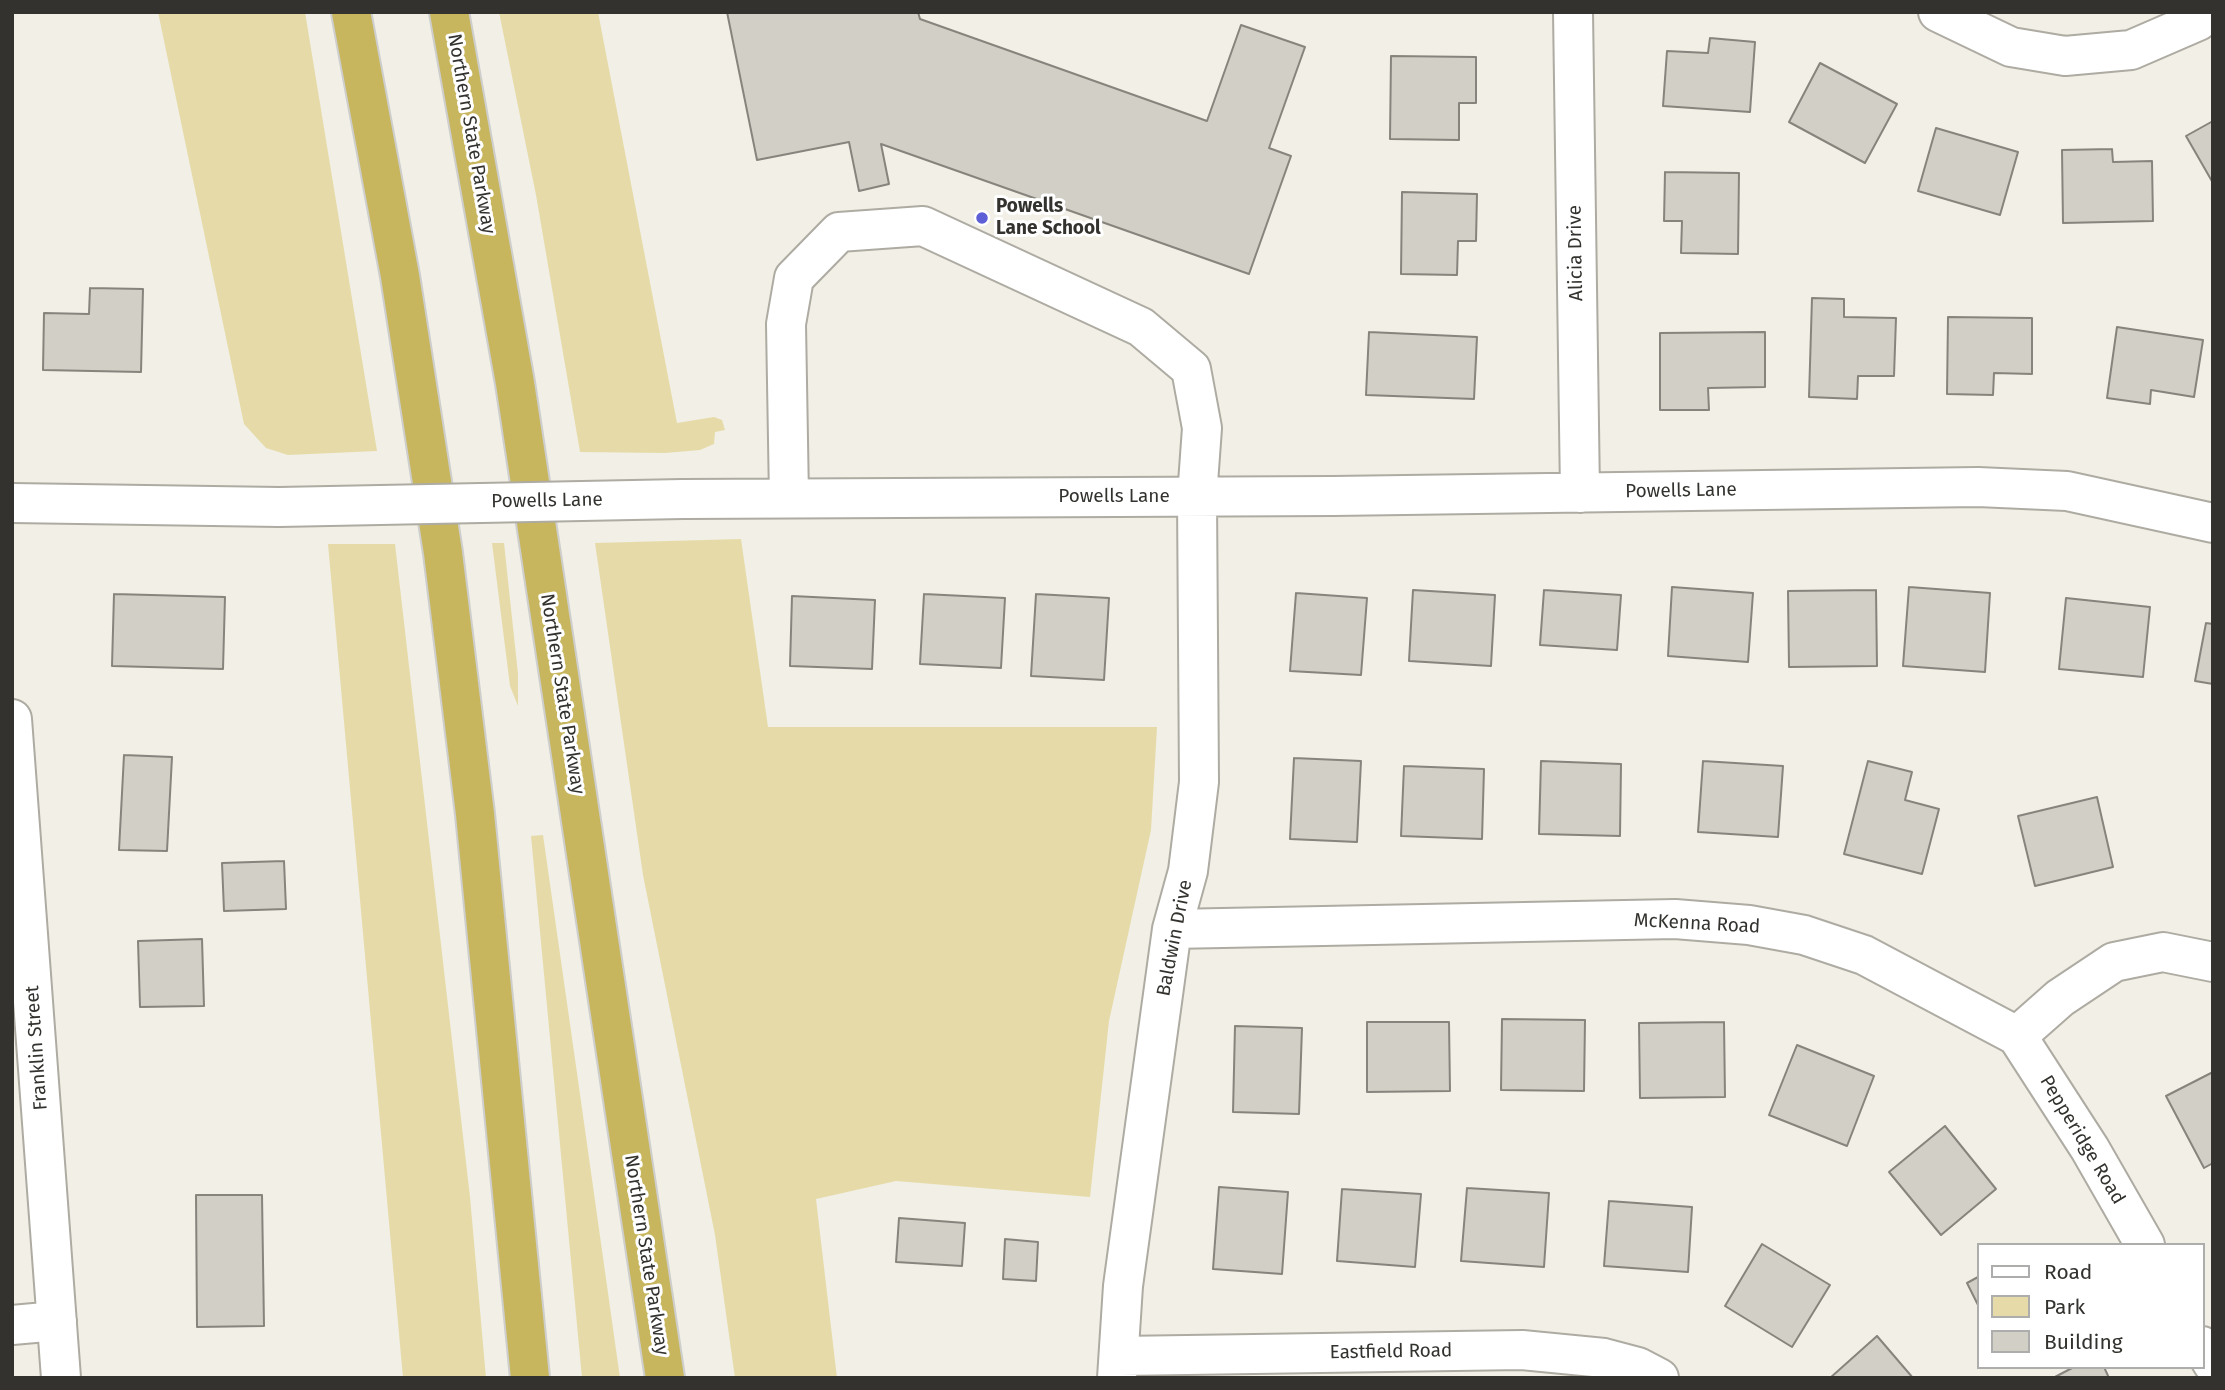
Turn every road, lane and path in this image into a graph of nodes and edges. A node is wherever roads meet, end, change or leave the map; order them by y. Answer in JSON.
{"nodes":[{"id":1,"x":351,"y":12,"type":"edge"},
{"id":2,"x":449,"y":12,"type":"edge"},
{"id":3,"x":1573,"y":12,"type":"edge"},
{"id":4,"x":1938,"y":12,"type":"edge"},
{"id":5,"x":2209,"y":12,"type":"edge"},
{"id":6,"x":1580,"y":493,"type":"junction"},
{"id":7,"x":1197,"y":497,"type":"junction"},
{"id":8,"x":789,"y":498,"type":"junction"},
{"id":9,"x":12,"y":503,"type":"edge"},
{"id":10,"x":2213,"y":523,"type":"edge"},
{"id":11,"x":12,"y":719,"type":"edge"},
{"id":12,"x":1172,"y":929,"type":"junction"},
{"id":13,"x":2213,"y":962,"type":"edge"},
{"id":14,"x":2017,"y":1036,"type":"junction"},
{"id":15,"x":2144,"y":1243,"type":"edge"},
{"id":16,"x":57,"y":1321,"type":"junction"},
{"id":17,"x":12,"y":1325,"type":"edge"},
{"id":18,"x":1118,"y":1367,"type":"edge"},
{"id":19,"x":61,"y":1378,"type":"edge"},
{"id":20,"x":530,"y":1378,"type":"edge"},
{"id":21,"x":665,"y":1378,"type":"edge"},
{"id":22,"x":1659,"y":1378,"type":"edge"}],
"edges":[{"from":1,"to":20,"type":"highway"},
{"from":2,"to":21,"type":"highway","name":"Northern State Parkway"},
{"from":3,"to":6,"type":"street","name":"Alicia Drive"},
{"from":4,"to":5,"type":"street"},
{"from":6,"to":7,"type":"street","name":"Powells Lane"},
{"from":6,"to":10,"type":"street","name":"Powells Lane"},
{"from":7,"to":8,"type":"street","name":"Powells Lane"},
{"from":7,"to":8,"type":"street","name":"Baldwin Drive"},
{"from":7,"to":12,"type":"street","name":"Baldwin Drive"},
{"from":8,"to":9,"type":"street","name":"Powells Lane","bridge":true},
{"from":11,"to":16,"type":"street","name":"Franklin Street"},
{"from":12,"to":14,"type":"street","name":"McKenna Road"},
{"from":12,"to":18,"type":"street","name":"Baldwin Drive"},
{"from":13,"to":14,"type":"street"},
{"from":14,"to":15,"type":"street","name":"Pepperidge Road"},
{"from":16,"to":17,"type":"street"},
{"from":16,"to":19,"type":"street","name":"Franklin Street"},
{"from":18,"to":22,"type":"street","name":"Eastfield Road"}]}
